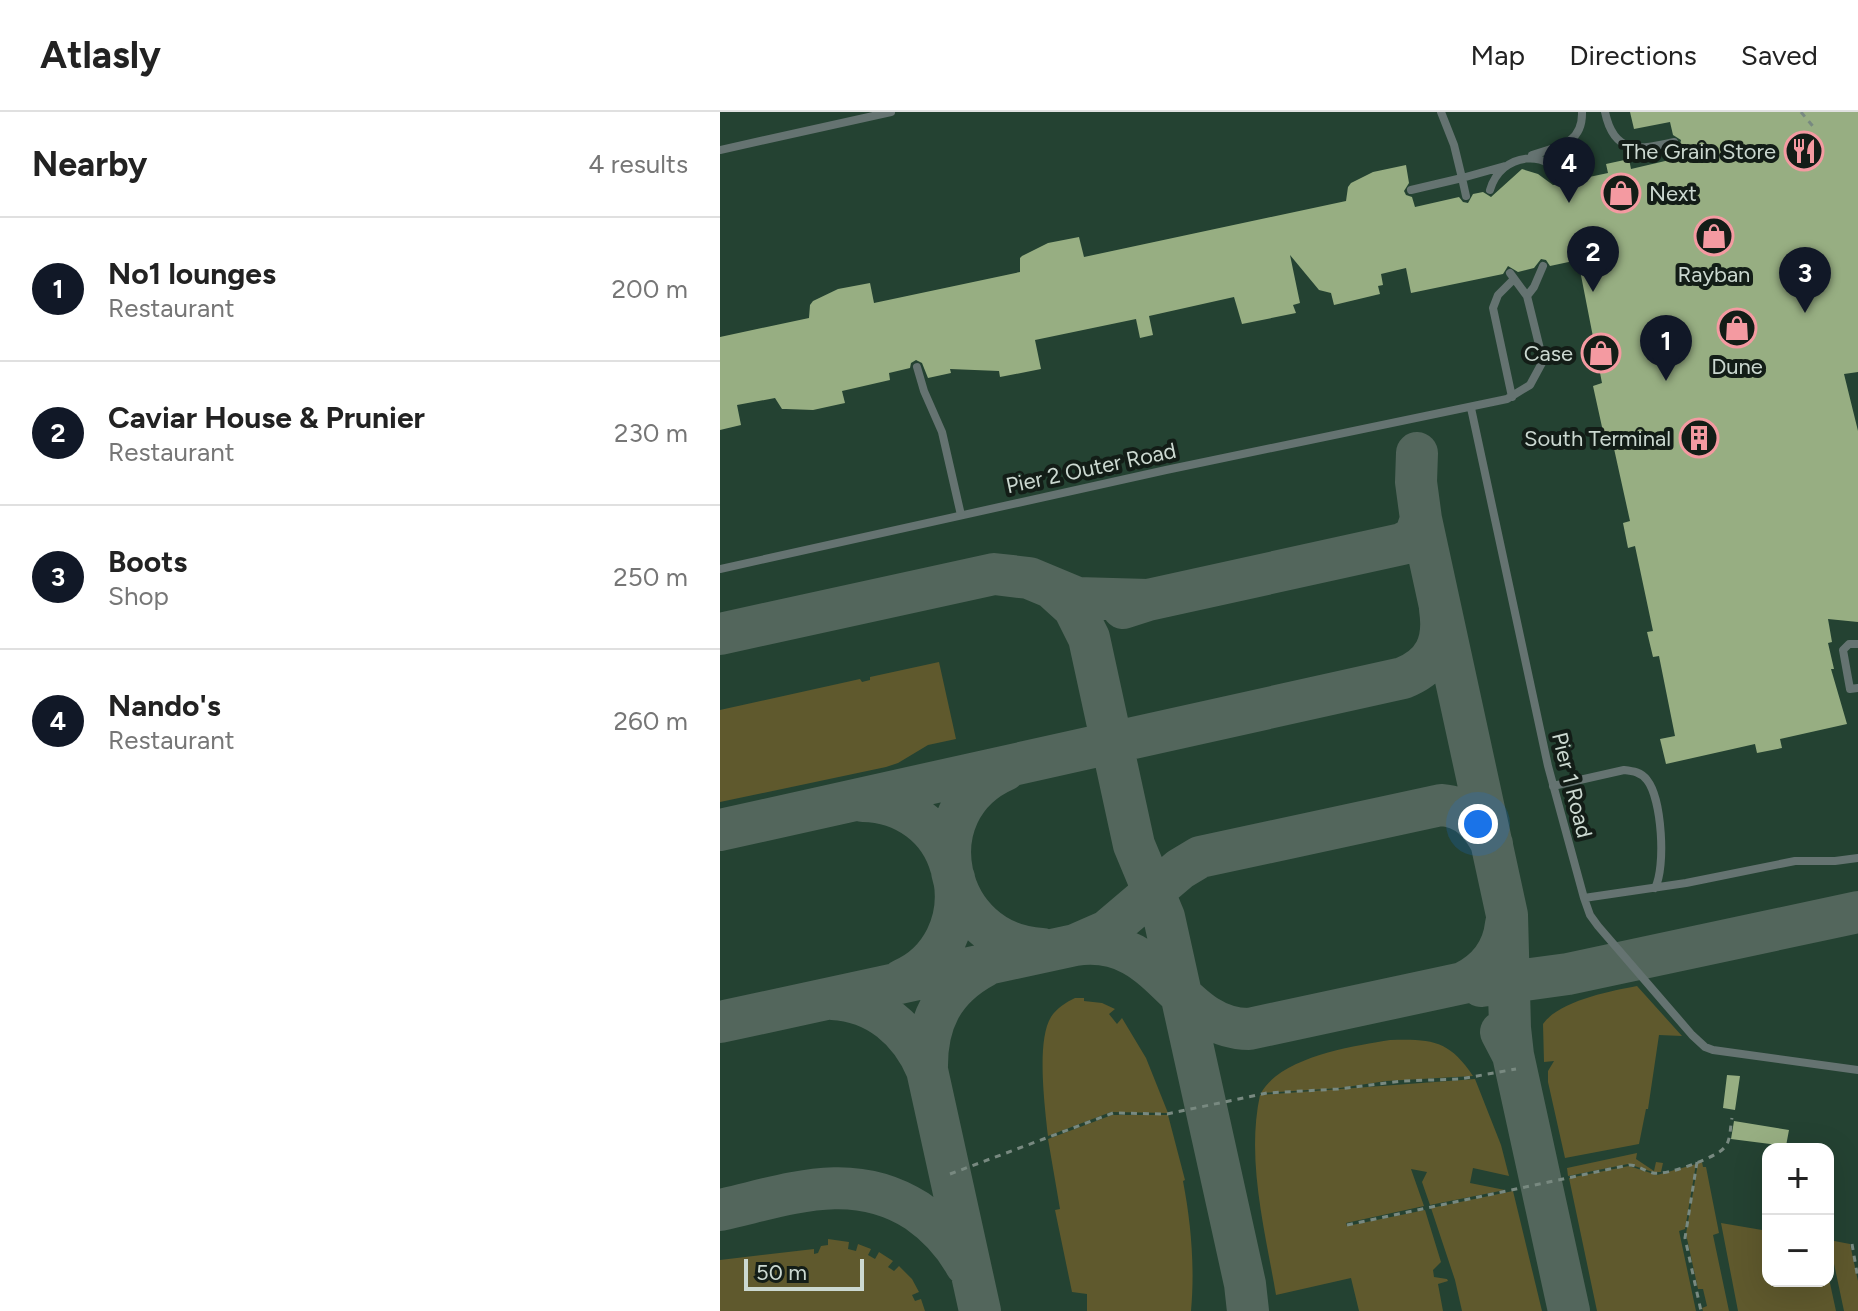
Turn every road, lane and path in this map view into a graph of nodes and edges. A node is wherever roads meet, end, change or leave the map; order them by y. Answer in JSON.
{"nodes":[{"id":1,"x":891,"y":112,"type":"edge"},
{"id":2,"x":1441,"y":112,"type":"edge"},
{"id":3,"x":1582,"y":112,"type":"edge"},
{"id":4,"x":1605,"y":112,"type":"edge"},
{"id":5,"x":1801,"y":112,"type":"edge"},
{"id":6,"x":1816,"y":130,"type":"dead end"},
{"id":7,"x":1573,"y":139,"type":"junction"},
{"id":8,"x":1674,"y":142,"type":"dead end"},
{"id":9,"x":720,"y":150,"type":"edge"},
{"id":10,"x":1524,"y":158,"type":"junction"},
{"id":11,"x":1505,"y":166,"type":"junction"},
{"id":12,"x":1462,"y":178,"type":"junction"},
{"id":13,"x":1411,"y":190,"type":"dead end"},
{"id":14,"x":1490,"y":190,"type":"dead end"},
{"id":15,"x":1466,"y":196,"type":"dead end"},
{"id":16,"x":1543,"y":266,"type":"dead end"},
{"id":17,"x":1527,"y":296,"type":"junction"},
{"id":18,"x":917,"y":367,"type":"dead end"},
{"id":19,"x":1512,"y":397,"type":"junction"},
{"id":20,"x":1471,"y":408,"type":"junction"},
{"id":21,"x":961,"y":515,"type":"junction"},
{"id":22,"x":720,"y":569,"type":"edge"},
{"id":23,"x":1858,"y":644,"type":"edge"},
{"id":24,"x":1852,"y":689,"type":"edge"},
{"id":25,"x":1553,"y":786,"type":"junction"},
{"id":26,"x":1858,"y":858,"type":"edge"},
{"id":27,"x":1655,"y":888,"type":"junction"},
{"id":28,"x":1584,"y":898,"type":"junction"},
{"id":29,"x":1516,"y":1069,"type":"dead end"},
{"id":30,"x":1858,"y":1070,"type":"edge"},
{"id":31,"x":1732,"y":1118,"type":"dead end"},
{"id":32,"x":1697,"y":1162,"type":"junction"},
{"id":33,"x":950,"y":1174,"type":"dead end"},
{"id":34,"x":1347,"y":1225,"type":"dead end"},
{"id":35,"x":1852,"y":1244,"type":"dead end"},
{"id":36,"x":1858,"y":1279,"type":"edge"},
{"id":37,"x":1701,"y":1311,"type":"edge"}],
"edges":[{"from":1,"to":9,"type":"lane"},
{"from":2,"to":12,"type":"lane"},
{"from":3,"to":7,"type":"lane"},
{"from":4,"to":8,"type":"lane"},
{"from":5,"to":6,"type":"path"},
{"from":7,"to":10,"type":"lane"},
{"from":7,"to":10,"type":"lane"},
{"from":10,"to":11,"type":"lane"},
{"from":11,"to":12,"type":"lane"},
{"from":11,"to":14,"type":"lane"},
{"from":12,"to":13,"type":"lane"},
{"from":12,"to":15,"type":"lane"},
{"from":16,"to":17,"type":"lane"},
{"from":17,"to":19,"type":"lane"},
{"from":17,"to":19,"type":"lane"},
{"from":18,"to":21,"type":"lane"},
{"from":19,"to":20,"type":"lane","name":"Pier 2 Outer Road"},
{"from":20,"to":21,"type":"lane","name":"Pier 2 Outer Road"},
{"from":20,"to":25,"type":"lane","name":"Pier 1 Road"},
{"from":21,"to":22,"type":"lane","name":"Pier 2 Outer Road"},
{"from":23,"to":24,"type":"lane"},
{"from":25,"to":27,"type":"lane"},
{"from":25,"to":28,"type":"lane","name":"Pier 1 Road"},
{"from":26,"to":27,"type":"lane"},
{"from":27,"to":28,"type":"lane"},
{"from":28,"to":30,"type":"lane","name":"Pier 1 Road"},
{"from":29,"to":33,"type":"path"},
{"from":31,"to":32,"type":"path"},
{"from":32,"to":34,"type":"path"},
{"from":32,"to":37,"type":"path"},
{"from":35,"to":36,"type":"path"}]}
